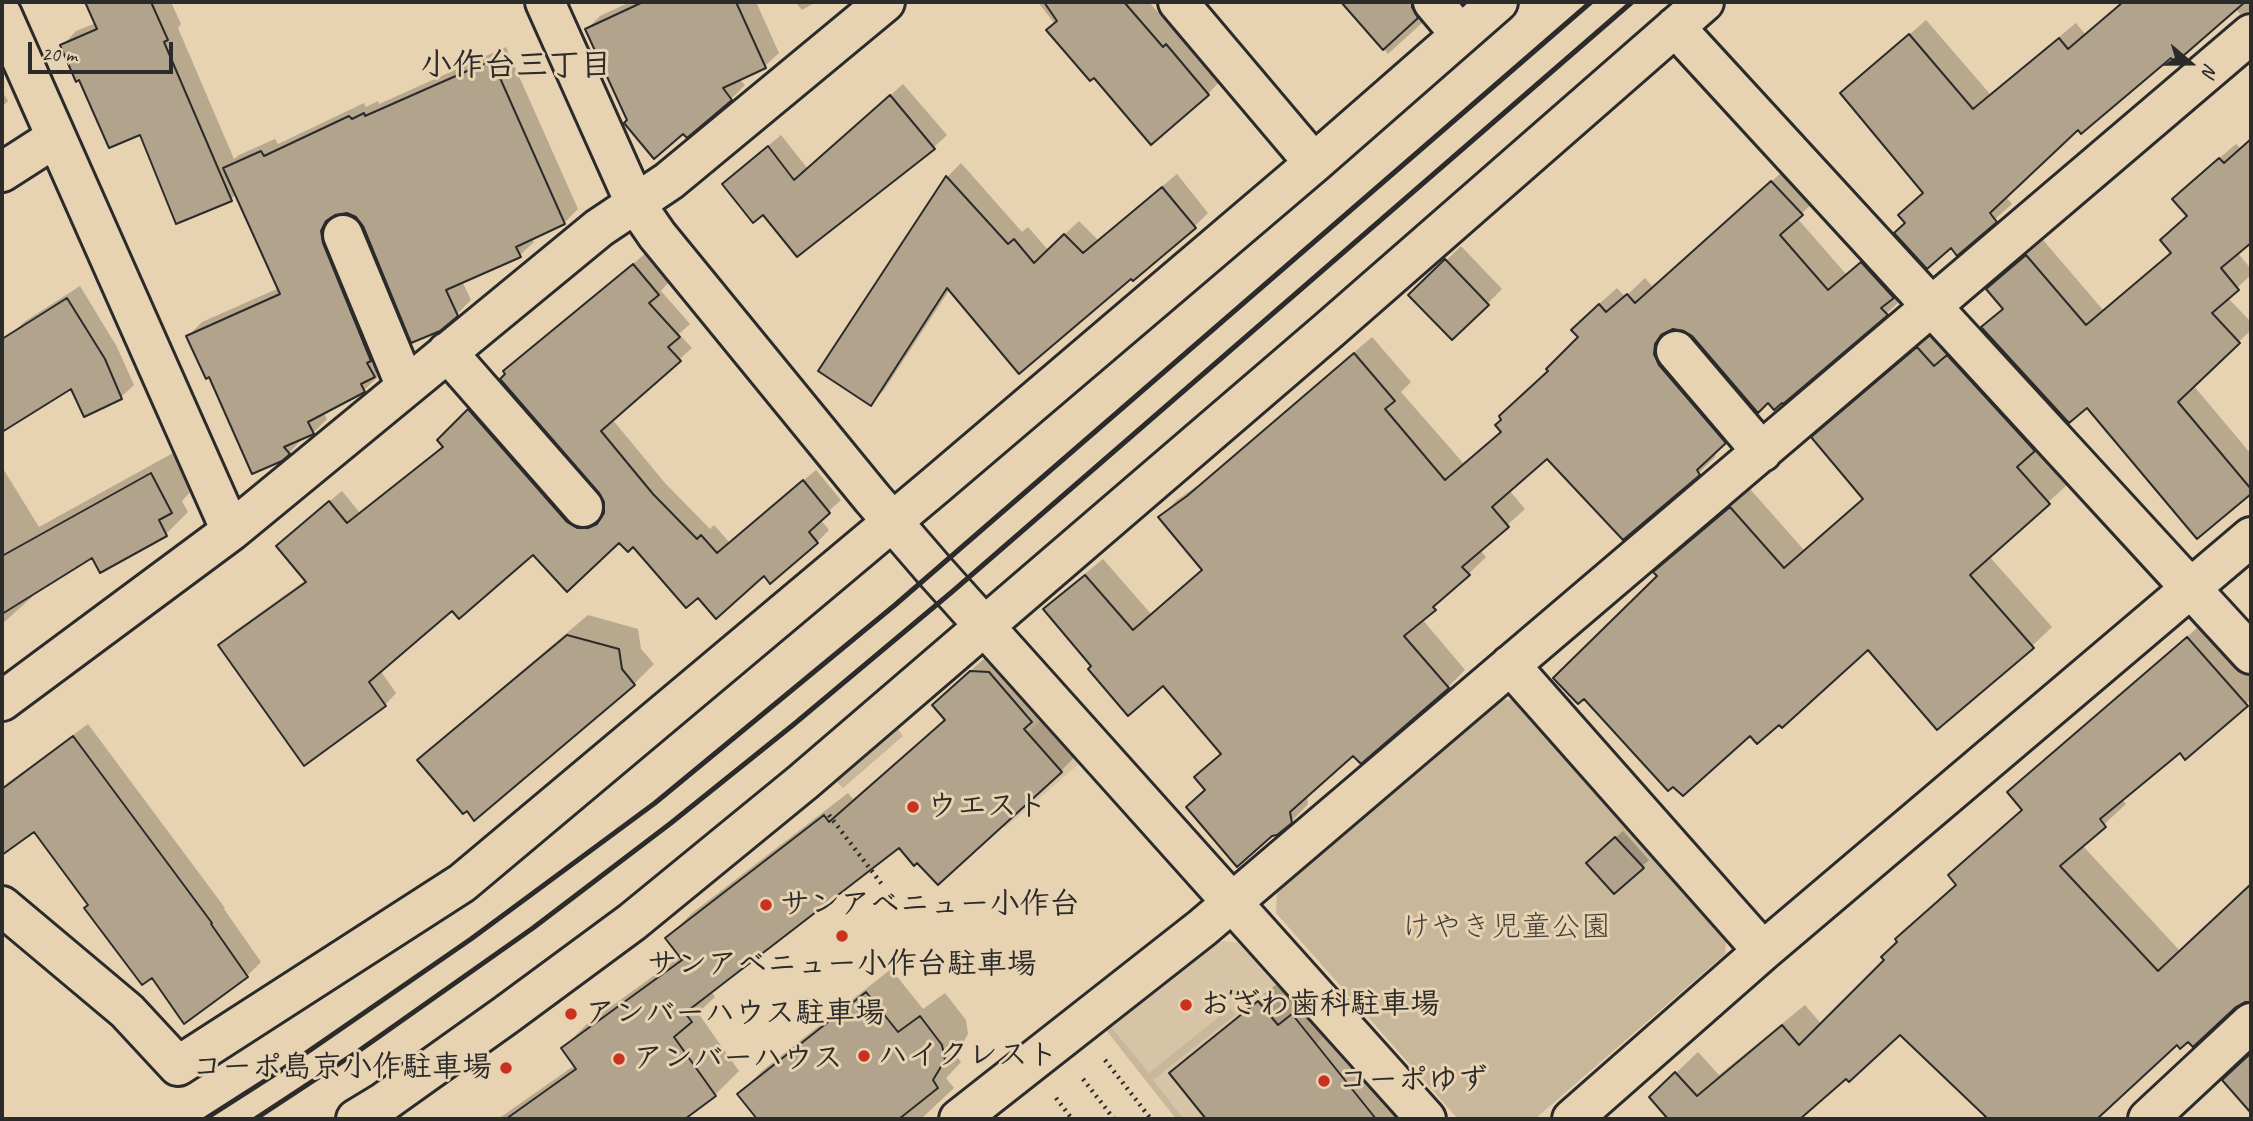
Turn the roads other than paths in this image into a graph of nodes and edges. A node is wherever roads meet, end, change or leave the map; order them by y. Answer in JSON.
{"nodes":[{"id":1,"x":545,"y":2,"type":"edge"},
{"id":2,"x":885,"y":2,"type":"edge"},
{"id":3,"x":1178,"y":2,"type":"edge"},
{"id":4,"x":1433,"y":2,"type":"edge"},
{"id":5,"x":1498,"y":2,"type":"edge"},
{"id":6,"x":1704,"y":2,"type":"edge"},
{"id":7,"x":2,"y":15,"type":"edge"},
{"id":8,"x":1675,"y":27,"type":"junction"},
{"id":9,"x":1460,"y":34,"type":"junction"},
{"id":10,"x":2251,"y":34,"type":"edge"},
{"id":11,"x":55,"y":138,"type":"junction"},
{"id":12,"x":1314,"y":163,"type":"junction"},
{"id":13,"x":2,"y":172,"type":"edge"},
{"id":14,"x":635,"y":204,"type":"junction"},
{"id":15,"x":343,"y":235,"type":"dead end"},
{"id":16,"x":1933,"y":305,"type":"junction"},
{"id":17,"x":1676,"y":351,"type":"dead end"},
{"id":18,"x":447,"y":352,"type":"junction"},
{"id":19,"x":407,"y":387,"type":"junction"},
{"id":20,"x":1762,"y":452,"type":"junction"},
{"id":21,"x":583,"y":506,"type":"dead end"},
{"id":22,"x":893,"y":522,"type":"junction"},
{"id":23,"x":232,"y":531,"type":"junction"},
{"id":24,"x":2251,"y":537,"type":"edge"},
{"id":25,"x":2191,"y":589,"type":"junction"},
{"id":26,"x":984,"y":627,"type":"junction"},
{"id":27,"x":2251,"y":654,"type":"edge"},
{"id":28,"x":1510,"y":665,"type":"junction"},
{"id":29,"x":2,"y":701,"type":"edge"},
{"id":30,"x":1232,"y":902,"type":"junction"},
{"id":31,"x":2,"y":906,"type":"edge"},
{"id":32,"x":1763,"y":951,"type":"junction"},
{"id":33,"x":2251,"y":1023,"type":"edge"},
{"id":34,"x":356,"y":1119,"type":"edge"},
{"id":35,"x":959,"y":1119,"type":"edge"},
{"id":36,"x":1426,"y":1119,"type":"edge"},
{"id":37,"x":1572,"y":1119,"type":"edge"},
{"id":38,"x":2148,"y":1119,"type":"edge"}],
"edges":[{"from":1,"to":14,"type":"street"},
{"from":2,"to":14,"type":"street"},
{"from":3,"to":12,"type":"street"},
{"from":4,"to":9,"type":"street"},
{"from":5,"to":9,"type":"street"},
{"from":6,"to":8,"type":"street"},
{"from":7,"to":11,"type":"street"},
{"from":8,"to":16,"type":"street"},
{"from":8,"to":26,"type":"street"},
{"from":9,"to":12,"type":"street"},
{"from":10,"to":16,"type":"street"},
{"from":11,"to":13,"type":"street"},
{"from":11,"to":23,"type":"street"},
{"from":12,"to":22,"type":"street"},
{"from":14,"to":18,"type":"street"},
{"from":14,"to":22,"type":"street"},
{"from":15,"to":19,"type":"street"},
{"from":16,"to":20,"type":"street"},
{"from":16,"to":25,"type":"street"},
{"from":17,"to":20,"type":"street"},
{"from":18,"to":19,"type":"street"},
{"from":18,"to":21,"type":"street"},
{"from":19,"to":23,"type":"street"},
{"from":20,"to":28,"type":"street"},
{"from":22,"to":26,"type":"street"},
{"from":22,"to":31,"type":"street"},
{"from":23,"to":29,"type":"street"},
{"from":24,"to":25,"type":"street"},
{"from":25,"to":27,"type":"street"},
{"from":25,"to":32,"type":"street"},
{"from":26,"to":30,"type":"street"},
{"from":26,"to":34,"type":"street"},
{"from":28,"to":30,"type":"street"},
{"from":28,"to":32,"type":"street"},
{"from":30,"to":35,"type":"street"},
{"from":30,"to":36,"type":"street"},
{"from":32,"to":37,"type":"street"},
{"from":33,"to":38,"type":"street"}]}
